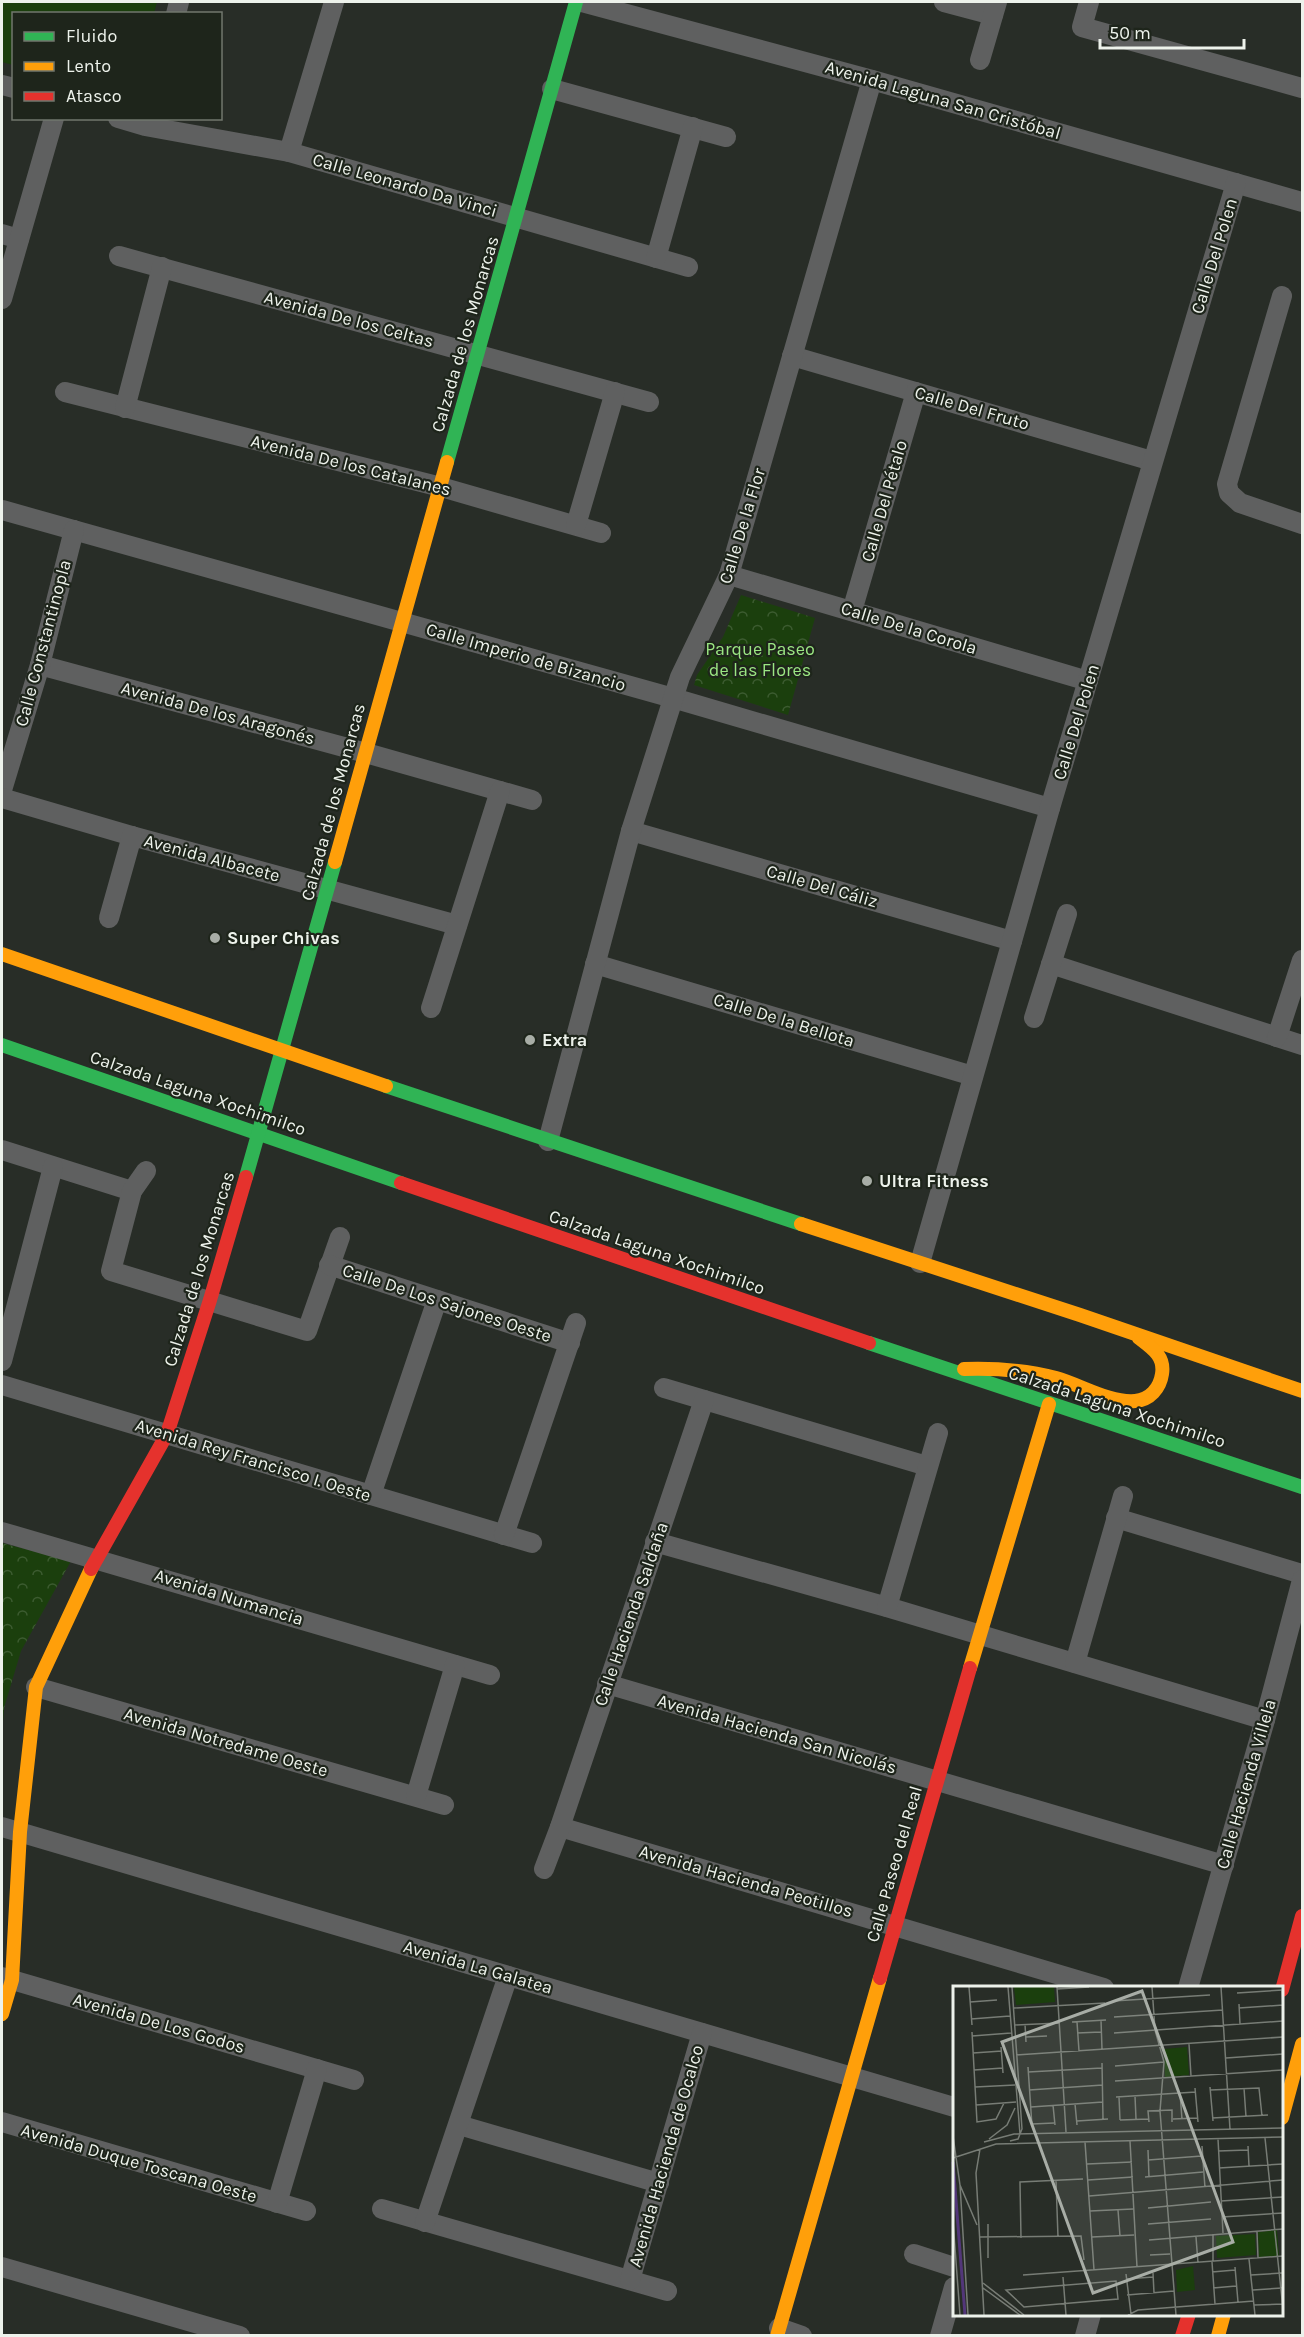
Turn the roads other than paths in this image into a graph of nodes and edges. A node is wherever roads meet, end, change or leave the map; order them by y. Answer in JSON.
{"nodes":[{"id":1,"x":334,"y":2,"type":"edge"},
{"id":2,"x":576,"y":2,"type":"edge"},
{"id":3,"x":582,"y":2,"type":"edge"},
{"id":4,"x":944,"y":2,"type":"edge"},
{"id":5,"x":1089,"y":2,"type":"edge"},
{"id":6,"x":995,"y":8,"type":"edge"},
{"id":7,"x":980,"y":60,"type":"dead end"},
{"id":8,"x":872,"y":80,"type":"junction"},
{"id":9,"x":1302,"y":88,"type":"edge"},
{"id":10,"x":552,"y":89,"type":"junction"},
{"id":11,"x":53,"y":120,"type":"edge"},
{"id":12,"x":146,"y":122,"type":"edge"},
{"id":13,"x":693,"y":127,"type":"junction"},
{"id":14,"x":726,"y":137,"type":"dead end"},
{"id":15,"x":289,"y":152,"type":"junction"},
{"id":16,"x":1236,"y":183,"type":"junction"},
{"id":17,"x":1302,"y":202,"type":"edge"},
{"id":18,"x":517,"y":218,"type":"junction"},
{"id":19,"x":10,"y":236,"type":"edge"},
{"id":20,"x":119,"y":256,"type":"dead end"},
{"id":21,"x":656,"y":258,"type":"junction"},
{"id":22,"x":162,"y":267,"type":"junction"},
{"id":23,"x":687,"y":267,"type":"dead end"},
{"id":24,"x":1282,"y":296,"type":"dead end"},
{"id":25,"x":2,"y":299,"type":"edge"},
{"id":26,"x":478,"y":355,"type":"junction"},
{"id":27,"x":792,"y":356,"type":"junction"},
{"id":28,"x":65,"y":392,"type":"dead end"},
{"id":29,"x":615,"y":392,"type":"junction"},
{"id":30,"x":916,"y":392,"type":"junction"},
{"id":31,"x":649,"y":402,"type":"dead end"},
{"id":32,"x":125,"y":408,"type":"junction"},
{"id":33,"x":1152,"y":462,"type":"junction"},
{"id":34,"x":441,"y":487,"type":"junction"},
{"id":35,"x":2,"y":510,"type":"edge"},
{"id":36,"x":1302,"y":524,"type":"edge"},
{"id":37,"x":576,"y":525,"type":"junction"},
{"id":38,"x":74,"y":530,"type":"junction"},
{"id":39,"x":601,"y":533,"type":"dead end"},
{"id":40,"x":729,"y":575,"type":"junction"},
{"id":41,"x":852,"y":611,"type":"junction"},
{"id":42,"x":401,"y":621,"type":"junction"},
{"id":43,"x":40,"y":665,"type":"junction"},
{"id":44,"x":1088,"y":681,"type":"junction"},
{"id":45,"x":673,"y":698,"type":"junction"},
{"id":46,"x":366,"y":753,"type":"junction"},
{"id":47,"x":2,"y":790,"type":"edge"},
{"id":48,"x":500,"y":791,"type":"junction"},
{"id":49,"x":2,"y":798,"type":"edge"},
{"id":50,"x":532,"y":800,"type":"dead end"},
{"id":51,"x":1050,"y":808,"type":"junction"},
{"id":52,"x":631,"y":831,"type":"junction"},
{"id":53,"x":132,"y":837,"type":"junction"},
{"id":54,"x":328,"y":890,"type":"junction"},
{"id":55,"x":1067,"y":914,"type":"dead end"},
{"id":56,"x":109,"y":918,"type":"dead end"},
{"id":57,"x":457,"y":925,"type":"junction"},
{"id":58,"x":1012,"y":941,"type":"junction"},
{"id":59,"x":2,"y":954,"type":"edge"},
{"id":60,"x":1302,"y":960,"type":"edge"},
{"id":61,"x":596,"y":964,"type":"junction"},
{"id":62,"x":1051,"y":964,"type":"junction"},
{"id":63,"x":431,"y":1008,"type":"dead end"},
{"id":64,"x":1034,"y":1018,"type":"dead end"},
{"id":65,"x":1277,"y":1036,"type":"junction"},
{"id":66,"x":2,"y":1045,"type":"edge"},
{"id":67,"x":1302,"y":1045,"type":"edge"},
{"id":68,"x":283,"y":1050,"type":"junction"},
{"id":69,"x":973,"y":1076,"type":"junction"},
{"id":70,"x":258,"y":1132,"type":"junction"},
{"id":71,"x":548,"y":1141,"type":"junction"},
{"id":72,"x":2,"y":1150,"type":"edge"},
{"id":73,"x":53,"y":1167,"type":"junction"},
{"id":74,"x":146,"y":1171,"type":"dead end"},
{"id":75,"x":132,"y":1191,"type":"junction"},
{"id":76,"x":340,"y":1237,"type":"dead end"},
{"id":77,"x":921,"y":1263,"type":"junction"},
{"id":78,"x":329,"y":1265,"type":"junction"},
{"id":79,"x":210,"y":1300,"type":"junction"},
{"id":80,"x":437,"y":1300,"type":"junction"},
{"id":81,"x":576,"y":1323,"type":"dead end"},
{"id":82,"x":1133,"y":1333,"type":"junction"},
{"id":83,"x":570,"y":1343,"type":"junction"},
{"id":84,"x":2,"y":1361,"type":"edge"},
{"id":85,"x":951,"y":1370,"type":"junction"},
{"id":86,"x":2,"y":1385,"type":"edge"},
{"id":87,"x":664,"y":1388,"type":"dead end"},
{"id":88,"x":1302,"y":1391,"type":"edge"},
{"id":89,"x":704,"y":1400,"type":"junction"},
{"id":90,"x":1049,"y":1404,"type":"junction"},
{"id":91,"x":938,"y":1433,"type":"dead end"},
{"id":92,"x":167,"y":1434,"type":"junction"},
{"id":93,"x":927,"y":1466,"type":"junction"},
{"id":94,"x":1302,"y":1487,"type":"edge"},
{"id":95,"x":371,"y":1495,"type":"junction"},
{"id":96,"x":1123,"y":1496,"type":"dead end"},
{"id":97,"x":1116,"y":1518,"type":"junction"},
{"id":98,"x":2,"y":1532,"type":"edge"},
{"id":99,"x":504,"y":1535,"type":"junction"},
{"id":100,"x":655,"y":1542,"type":"junction"},
{"id":101,"x":532,"y":1543,"type":"dead end"},
{"id":102,"x":96,"y":1558,"type":"junction"},
{"id":103,"x":1302,"y":1574,"type":"edge"},
{"id":104,"x":1302,"y":1580,"type":"edge"},
{"id":105,"x":887,"y":1608,"type":"junction"},
{"id":106,"x":980,"y":1635,"type":"junction"},
{"id":107,"x":1075,"y":1663,"type":"junction"},
{"id":108,"x":455,"y":1665,"type":"junction"},
{"id":109,"x":490,"y":1675,"type":"dead end"},
{"id":110,"x":607,"y":1684,"type":"junction"},
{"id":111,"x":36,"y":1687,"type":"junction"},
{"id":112,"x":1265,"y":1720,"type":"junction"},
{"id":113,"x":937,"y":1780,"type":"junction"},
{"id":114,"x":416,"y":1796,"type":"junction"},
{"id":115,"x":444,"y":1805,"type":"dead end"},
{"id":116,"x":560,"y":1827,"type":"junction"},
{"id":117,"x":11,"y":1830,"type":"edge"},
{"id":118,"x":1224,"y":1865,"type":"junction"},
{"id":119,"x":544,"y":1869,"type":"dead end"},
{"id":120,"x":1302,"y":1916,"type":"edge"},
{"id":121,"x":895,"y":1924,"type":"junction"},
{"id":122,"x":508,"y":1976,"type":"junction"},
{"id":123,"x":7,"y":1978,"type":"edge"},
{"id":124,"x":1097,"y":1986,"type":"edge"},
{"id":125,"x":1189,"y":1986,"type":"edge"},
{"id":126,"x":1282,"y":1986,"type":"edge"},
{"id":127,"x":2,"y":2014,"type":"edge"},
{"id":128,"x":702,"y":2033,"type":"junction"},
{"id":129,"x":1302,"y":2044,"type":"edge"},
{"id":130,"x":317,"y":2069,"type":"junction"},
{"id":131,"x":852,"y":2077,"type":"junction"},
{"id":132,"x":354,"y":2080,"type":"dead end"},
{"id":133,"x":953,"y":2107,"type":"edge"},
{"id":134,"x":1283,"y":2111,"type":"edge"},
{"id":135,"x":2,"y":2122,"type":"edge"},
{"id":136,"x":459,"y":2125,"type":"junction"},
{"id":137,"x":659,"y":2183,"type":"junction"},
{"id":138,"x":277,"y":2204,"type":"junction"},
{"id":139,"x":382,"y":2209,"type":"dead end"},
{"id":140,"x":306,"y":2211,"type":"dead end"},
{"id":141,"x":425,"y":2222,"type":"junction"},
{"id":142,"x":914,"y":2254,"type":"dead end"},
{"id":143,"x":2,"y":2267,"type":"edge"},
{"id":144,"x":953,"y":2267,"type":"edge"},
{"id":145,"x":630,"y":2280,"type":"junction"},
{"id":146,"x":953,"y":2290,"type":"edge"},
{"id":147,"x":667,"y":2291,"type":"dead end"},
{"id":148,"x":1090,"y":2316,"type":"edge"},
{"id":149,"x":1187,"y":2316,"type":"edge"},
{"id":150,"x":1223,"y":2316,"type":"edge"},
{"id":151,"x":778,"y":2332,"type":"edge"},
{"id":152,"x":231,"y":2334,"type":"edge"},
{"id":153,"x":802,"y":2336,"type":"edge"},
{"id":154,"x":940,"y":2336,"type":"edge"},
{"id":155,"x":1085,"y":2336,"type":"edge"},
{"id":156,"x":1182,"y":2336,"type":"edge"},
{"id":157,"x":1218,"y":2336,"type":"edge"}],
"edges":[{"from":1,"to":15,"type":"street"},
{"from":2,"to":10,"type":"main road","name":"Calzada de los Monarcas"},
{"from":3,"to":8,"type":"street","name":"Avenida Laguna San Cristóbal"},
{"from":4,"to":6,"type":"street"},
{"from":5,"to":9,"type":"street"},
{"from":6,"to":7,"type":"street"},
{"from":8,"to":16,"type":"street","name":"Avenida Laguna San Cristóbal"},
{"from":8,"to":27,"type":"street","name":"Calle De la Flor"},
{"from":10,"to":13,"type":"street"},
{"from":10,"to":18,"type":"main road","name":"Calzada de los Monarcas"},
{"from":11,"to":19,"type":"street"},
{"from":12,"to":15,"type":"street","name":"Calle Leonardo Da Vinci"},
{"from":13,"to":14,"type":"street"},
{"from":13,"to":21,"type":"street"},
{"from":15,"to":18,"type":"street","name":"Calle Leonardo Da Vinci"},
{"from":16,"to":17,"type":"street","name":"Avenida Laguna San Cristóbal"},
{"from":16,"to":33,"type":"street","name":"Calle Del Polen"},
{"from":18,"to":21,"type":"street","name":"Calle Leonardo Da Vinci"},
{"from":18,"to":26,"type":"main road","name":"Calzada de los Monarcas"},
{"from":19,"to":25,"type":"street"},
{"from":20,"to":22,"type":"street","name":"Avenida De los Celtas"},
{"from":21,"to":23,"type":"street","name":"Calle Leonardo Da Vinci"},
{"from":22,"to":26,"type":"street","name":"Avenida De los Celtas"},
{"from":22,"to":32,"type":"street"},
{"from":24,"to":36,"type":"street"},
{"from":26,"to":29,"type":"street","name":"Avenida De los Celtas"},
{"from":26,"to":34,"type":"main road","name":"Calzada de los Monarcas"},
{"from":27,"to":30,"type":"street","name":"Calle Del Fruto"},
{"from":27,"to":40,"type":"street","name":"Calle De la Flor"},
{"from":28,"to":32,"type":"street","name":"Avenida De los Catalanes"},
{"from":29,"to":31,"type":"street","name":"Avenida De los Celtas"},
{"from":29,"to":37,"type":"street"},
{"from":30,"to":33,"type":"street","name":"Calle Del Fruto"},
{"from":30,"to":41,"type":"street","name":"Calle Del Pétalo"},
{"from":32,"to":34,"type":"street","name":"Avenida De los Catalanes"},
{"from":33,"to":44,"type":"street","name":"Calle Del Polen"},
{"from":34,"to":37,"type":"street","name":"Avenida De los Catalanes"},
{"from":34,"to":42,"type":"main road","name":"Calzada de los Monarcas"},
{"from":35,"to":38,"type":"street","name":"Calle Imperio de Bizancio"},
{"from":37,"to":39,"type":"street","name":"Avenida De los Catalanes"},
{"from":38,"to":42,"type":"street","name":"Calle Imperio de Bizancio"},
{"from":38,"to":43,"type":"street","name":"Calle Constantinopla"},
{"from":40,"to":41,"type":"street","name":"Calle De la Corola"},
{"from":40,"to":45,"type":"street","name":"Calle De la Flor"},
{"from":41,"to":44,"type":"street","name":"Calle De la Corola"},
{"from":42,"to":45,"type":"street","name":"Calle Imperio de Bizancio"},
{"from":42,"to":46,"type":"main road","name":"Calzada de los Monarcas"},
{"from":43,"to":46,"type":"street","name":"Avenida De los Aragonés"},
{"from":43,"to":47,"type":"street","name":"Calle Constantinopla"},
{"from":44,"to":51,"type":"street","name":"Calle Del Polen"},
{"from":45,"to":51,"type":"street","name":"Calle Imperio de Bizancio"},
{"from":45,"to":52,"type":"street","name":"Calle De la Flor"},
{"from":46,"to":48,"type":"street","name":"Avenida De los Aragonés"},
{"from":46,"to":54,"type":"main road","name":"Calzada de los Monarcas"},
{"from":48,"to":50,"type":"street","name":"Avenida De los Aragonés"},
{"from":48,"to":57,"type":"street"},
{"from":49,"to":53,"type":"street","name":"Avenida Albacete"},
{"from":51,"to":58,"type":"street","name":"Calle Del Polen"},
{"from":52,"to":58,"type":"street","name":"Calle Del Cáliz"},
{"from":52,"to":61,"type":"street","name":"Calle De la Flor"},
{"from":53,"to":54,"type":"street","name":"Avenida Albacete"},
{"from":53,"to":56,"type":"street"},
{"from":54,"to":57,"type":"street","name":"Avenida Albacete"},
{"from":54,"to":68,"type":"main road","name":"Calzada de los Monarcas"},
{"from":55,"to":62,"type":"street"},
{"from":57,"to":63,"type":"street"},
{"from":58,"to":69,"type":"street","name":"Calle Del Polen"},
{"from":59,"to":68,"type":"main road"},
{"from":60,"to":65,"type":"street"},
{"from":61,"to":69,"type":"street","name":"Calle De la Bellota"},
{"from":61,"to":71,"type":"street","name":"Calle De la Flor"},
{"from":62,"to":64,"type":"street"},
{"from":62,"to":65,"type":"street"},
{"from":65,"to":67,"type":"street"},
{"from":66,"to":70,"type":"main road","name":"Calzada Laguna Xochimilco"},
{"from":68,"to":70,"type":"main road","name":"Calzada de los Monarcas"},
{"from":68,"to":71,"type":"main road"},
{"from":69,"to":77,"type":"street","name":"Calle Del Polen"},
{"from":70,"to":79,"type":"main road","name":"Calzada de los Monarcas"},
{"from":70,"to":85,"type":"main road","name":"Calzada Laguna Xochimilco"},
{"from":71,"to":77,"type":"main road"},
{"from":72,"to":73,"type":"street"},
{"from":73,"to":75,"type":"street"},
{"from":73,"to":84,"type":"street"},
{"from":74,"to":75,"type":"street"},
{"from":75,"to":79,"type":"street"},
{"from":76,"to":78,"type":"street"},
{"from":77,"to":82,"type":"main road"},
{"from":78,"to":79,"type":"street","name":"Calle De Los Sajones Oeste"},
{"from":78,"to":80,"type":"street","name":"Calle De Los Sajones Oeste"},
{"from":79,"to":92,"type":"main road","name":"Calzada de los Monarcas"},
{"from":80,"to":83,"type":"street","name":"Calle De Los Sajones Oeste"},
{"from":80,"to":95,"type":"street"},
{"from":81,"to":83,"type":"street"},
{"from":82,"to":85,"type":"main road"},
{"from":82,"to":88,"type":"main road"},
{"from":83,"to":99,"type":"street","name":"Calle De Los Sajones Oeste"},
{"from":85,"to":90,"type":"main road","name":"Calzada Laguna Xochimilco"},
{"from":86,"to":92,"type":"street","name":"Avenida Rey Francisco I. Oeste"},
{"from":87,"to":89,"type":"street"},
{"from":89,"to":93,"type":"street"},
{"from":89,"to":100,"type":"street","name":"Calle Hacienda Saldaña"},
{"from":90,"to":94,"type":"main road","name":"Calzada Laguna Xochimilco"},
{"from":90,"to":106,"type":"main road","name":"Calle Paseo del Real"},
{"from":91,"to":93,"type":"street"},
{"from":92,"to":95,"type":"street","name":"Avenida Rey Francisco I. Oeste"},
{"from":92,"to":102,"type":"main road","name":"Calzada de los Monarcas"},
{"from":93,"to":105,"type":"street"},
{"from":95,"to":99,"type":"street","name":"Avenida Rey Francisco I. Oeste"},
{"from":96,"to":97,"type":"street"},
{"from":97,"to":103,"type":"street"},
{"from":97,"to":107,"type":"street"},
{"from":98,"to":102,"type":"street","name":"Avenida Numancia"},
{"from":99,"to":101,"type":"street","name":"Avenida Rey Francisco I. Oeste"},
{"from":100,"to":105,"type":"street"},
{"from":100,"to":110,"type":"street","name":"Calle Hacienda Saldaña"},
{"from":102,"to":108,"type":"street","name":"Avenida Numancia"},
{"from":102,"to":111,"type":"main road","name":"Calzada de los Monarcas"},
{"from":104,"to":112,"type":"street","name":"Calle Hacienda Villela"},
{"from":105,"to":106,"type":"street"},
{"from":106,"to":107,"type":"street"},
{"from":106,"to":113,"type":"main road","name":"Calle Paseo del Real"},
{"from":107,"to":112,"type":"street"},
{"from":108,"to":109,"type":"street","name":"Avenida Numancia"},
{"from":108,"to":114,"type":"street"},
{"from":110,"to":113,"type":"street","name":"Avenida Hacienda San Nicolás"},
{"from":110,"to":116,"type":"street","name":"Calle Hacienda Saldaña"},
{"from":111,"to":114,"type":"street","name":"Avenida Notredame Oeste"},
{"from":111,"to":117,"type":"main road","name":"Calzada de los Monarcas"},
{"from":112,"to":118,"type":"street","name":"Calle Hacienda Villela"},
{"from":113,"to":118,"type":"street","name":"Avenida Hacienda San Nicolás"},
{"from":113,"to":121,"type":"main road","name":"Calle Paseo del Real"},
{"from":114,"to":115,"type":"street","name":"Avenida Notredame Oeste"},
{"from":116,"to":119,"type":"street","name":"Calle Hacienda Saldaña"},
{"from":116,"to":121,"type":"street","name":"Avenida Hacienda Peotillos"},
{"from":117,"to":122,"type":"street","name":"Avenida La Galatea"},
{"from":117,"to":123,"type":"main road","name":"Calzada de los Monarcas"},
{"from":118,"to":125,"type":"street","name":"Calle Hacienda Villela"},
{"from":120,"to":126,"type":"main road"},
{"from":121,"to":124,"type":"street","name":"Avenida Hacienda Peotillos"},
{"from":121,"to":131,"type":"main road","name":"Calle Paseo del Real"},
{"from":122,"to":128,"type":"street","name":"Avenida La Galatea"},
{"from":122,"to":136,"type":"street"},
{"from":123,"to":127,"type":"main road","name":"Calzada de los Monarcas"},
{"from":123,"to":130,"type":"street","name":"Avenida De Los Godos"},
{"from":128,"to":131,"type":"street","name":"Avenida La Galatea"},
{"from":128,"to":137,"type":"street","name":"Avenida Hacienda de Ocalco"},
{"from":129,"to":134,"type":"main road"},
{"from":130,"to":132,"type":"street","name":"Avenida De Los Godos"},
{"from":130,"to":138,"type":"street"},
{"from":131,"to":133,"type":"street","name":"Avenida La Galatea"},
{"from":131,"to":151,"type":"main road","name":"Calle Paseo del Real"},
{"from":135,"to":138,"type":"street","name":"Avenida Duque Toscana Oeste"},
{"from":136,"to":137,"type":"street"},
{"from":136,"to":141,"type":"street"},
{"from":137,"to":145,"type":"street","name":"Avenida Hacienda de Ocalco"},
{"from":138,"to":140,"type":"street","name":"Avenida Duque Toscana Oeste"},
{"from":139,"to":141,"type":"street"},
{"from":141,"to":145,"type":"street"},
{"from":142,"to":144,"type":"street"},
{"from":143,"to":152,"type":"street"},
{"from":145,"to":147,"type":"street"},
{"from":146,"to":154,"type":"street"},
{"from":148,"to":155,"type":"street"},
{"from":149,"to":156,"type":"main road"},
{"from":150,"to":157,"type":"main road"},
{"from":151,"to":153,"type":"street"}]}
